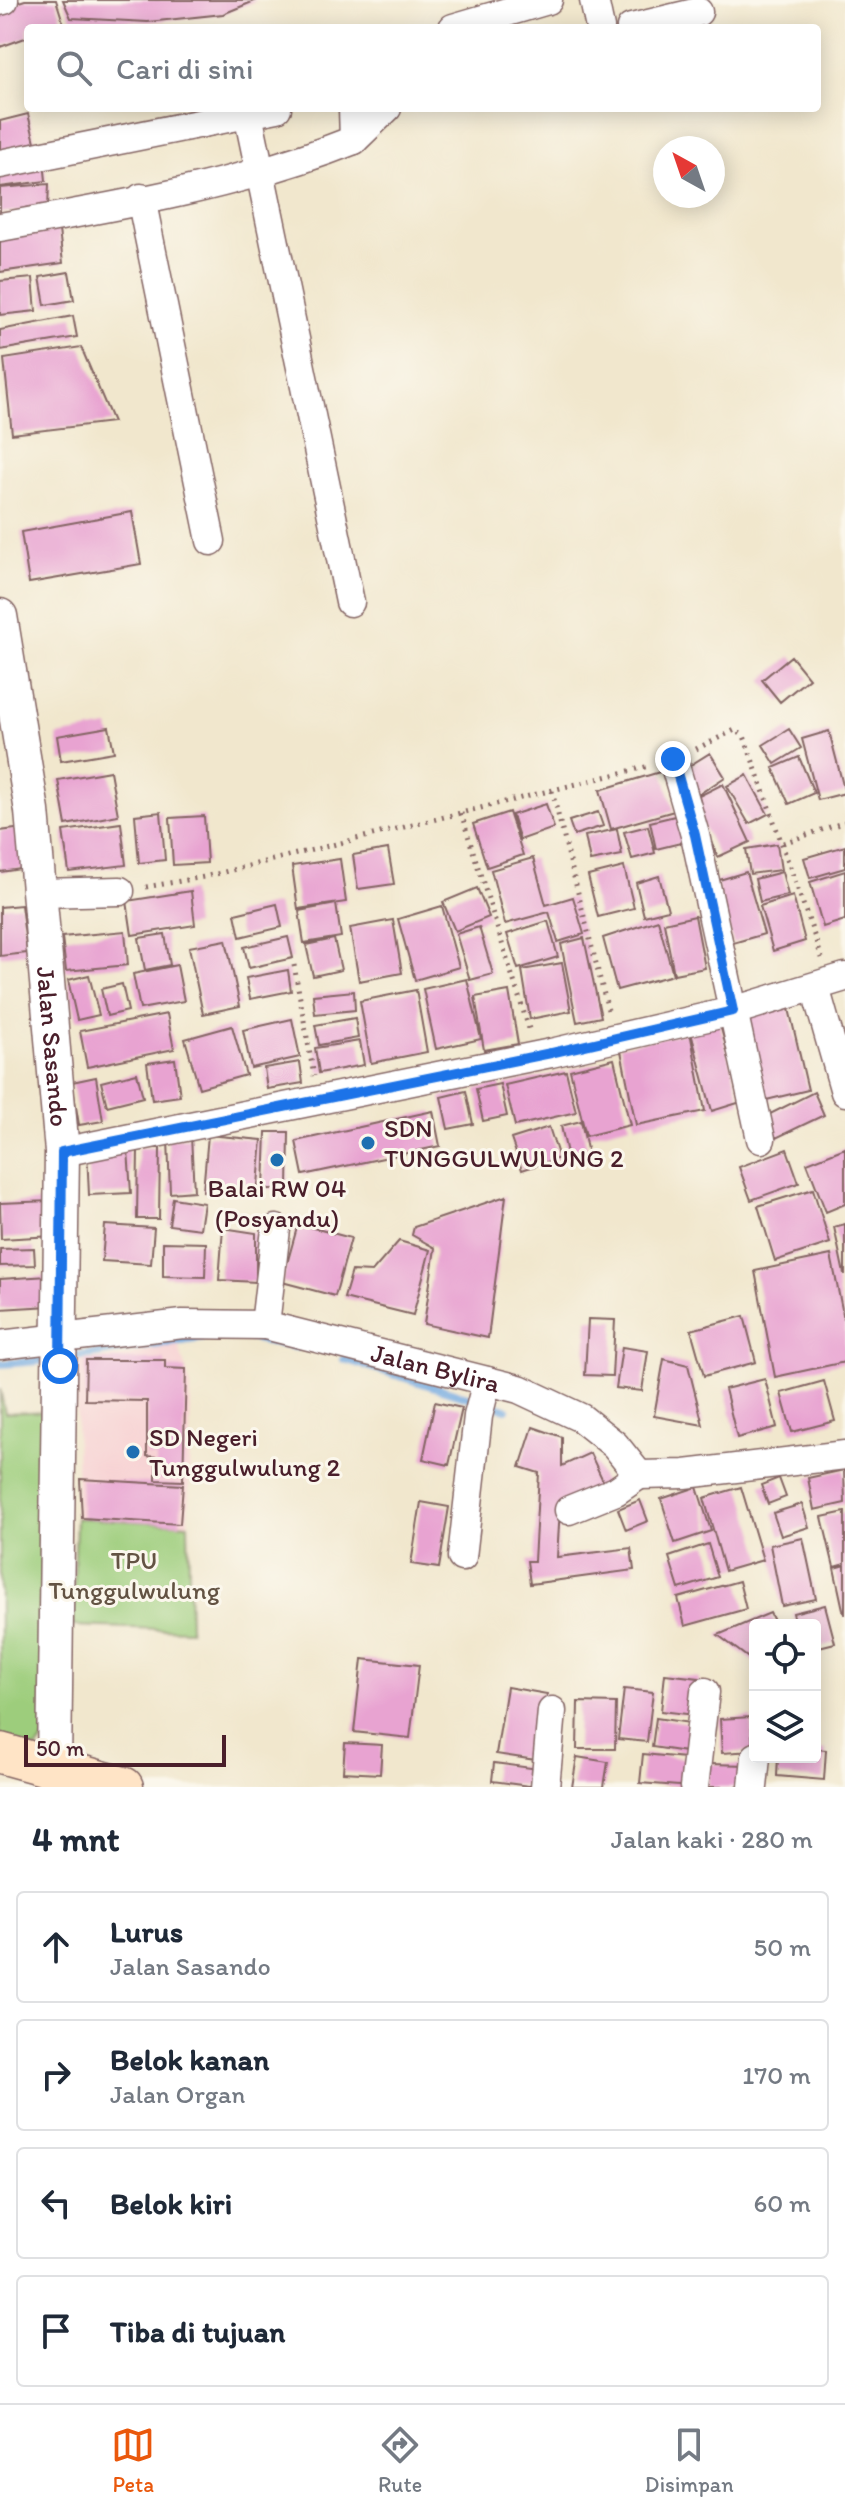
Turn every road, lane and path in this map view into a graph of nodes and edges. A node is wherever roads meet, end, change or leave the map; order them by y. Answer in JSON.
{"nodes":[{"id":1,"x":548,"y":0,"type":"edge"},
{"id":2,"x":594,"y":0,"type":"edge"},
{"id":3,"x":698,"y":12,"type":"dead end"},
{"id":4,"x":485,"y":23,"type":"edge"},
{"id":5,"x":599,"y":24,"type":"edge"},
{"id":6,"x":648,"y":24,"type":"edge"},
{"id":7,"x":258,"y":112,"type":"edge"},
{"id":8,"x":353,"y":112,"type":"edge"},
{"id":9,"x":383,"y":112,"type":"edge"},
{"id":10,"x":248,"y":114,"type":"junction"},
{"id":11,"x":354,"y":140,"type":"junction"},
{"id":12,"x":0,"y":164,"type":"edge"},
{"id":13,"x":260,"y":173,"type":"junction"},
{"id":14,"x":141,"y":198,"type":"junction"},
{"id":15,"x":0,"y":227,"type":"edge"},
{"id":16,"x":211,"y":541,"type":"dead end"},
{"id":17,"x":350,"y":602,"type":"dead end"},
{"id":18,"x":0,"y":616,"type":"edge"},
{"id":19,"x":673,"y":759,"type":"junction"},
{"id":20,"x":552,"y":791,"type":"junction"},
{"id":21,"x":461,"y":813,"type":"junction"},
{"id":22,"x":845,"y":822,"type":"edge"},
{"id":23,"x":783,"y":843,"type":"junction"},
{"id":24,"x":120,"y":891,"type":"joint"},
{"id":25,"x":40,"y":893,"type":"junction"},
{"id":26,"x":294,"y":965,"type":"dead end"},
{"id":27,"x":830,"y":982,"type":"edge"},
{"id":28,"x":733,"y":1011,"type":"junction"},
{"id":29,"x":615,"y":1038,"type":"junction"},
{"id":30,"x":538,"y":1055,"type":"junction"},
{"id":31,"x":845,"y":1092,"type":"edge"},
{"id":32,"x":319,"y":1101,"type":"junction"},
{"id":33,"x":761,"y":1139,"type":"dead end"},
{"id":34,"x":62,"y":1152,"type":"junction"},
{"id":35,"x":276,"y":1229,"type":"dead end"},
{"id":36,"x":265,"y":1325,"type":"junction"},
{"id":37,"x":0,"y":1345,"type":"edge"},
{"id":38,"x":60,"y":1352,"type":"junction"},
{"id":39,"x":482,"y":1398,"type":"junction"},
{"id":40,"x":845,"y":1455,"type":"edge"},
{"id":41,"x":629,"y":1482,"type":"junction"},
{"id":42,"x":569,"y":1510,"type":"dead end"},
{"id":43,"x":462,"y":1557,"type":"dead end"},
{"id":44,"x":705,"y":1692,"type":"dead end"},
{"id":45,"x":552,"y":1711,"type":"dead end"},
{"id":46,"x":0,"y":1753,"type":"edge"},
{"id":47,"x":755,"y":1763,"type":"edge"},
{"id":48,"x":54,"y":1766,"type":"junction"},
{"id":49,"x":123,"y":1787,"type":"edge"},
{"id":50,"x":545,"y":1787,"type":"edge"},
{"id":51,"x":694,"y":1787,"type":"edge"},
{"id":52,"x":753,"y":1787,"type":"edge"}],
"edges":[{"from":1,"to":4,"type":"street"},
{"from":2,"to":5,"type":"street"},
{"from":3,"to":6,"type":"street"},
{"from":7,"to":10,"type":"street"},
{"from":8,"to":11,"type":"street"},
{"from":9,"to":11,"type":"street"},
{"from":10,"to":12,"type":"street"},
{"from":10,"to":13,"type":"street"},
{"from":11,"to":13,"type":"street"},
{"from":13,"to":14,"type":"street"},
{"from":13,"to":17,"type":"street"},
{"from":14,"to":15,"type":"street"},
{"from":14,"to":16,"type":"street"},
{"from":18,"to":25,"type":"street","name":"Jalan Sasando"},
{"from":19,"to":20,"type":"path"},
{"from":19,"to":23,"type":"path"},
{"from":19,"to":28,"type":"street"},
{"from":20,"to":21,"type":"path"},
{"from":20,"to":29,"type":"path"},
{"from":21,"to":24,"type":"path"},
{"from":21,"to":30,"type":"path"},
{"from":22,"to":23,"type":"path"},
{"from":23,"to":27,"type":"path"},
{"from":24,"to":25,"type":"street"},
{"from":25,"to":34,"type":"street","name":"Jalan Sasando"},
{"from":26,"to":32,"type":"path"},
{"from":27,"to":28,"type":"street"},
{"from":27,"to":31,"type":"street"},
{"from":28,"to":29,"type":"street"},
{"from":28,"to":33,"type":"street"},
{"from":29,"to":30,"type":"street"},
{"from":30,"to":32,"type":"street"},
{"from":32,"to":34,"type":"street"},
{"from":34,"to":38,"type":"street","name":"Jalan Sasando"},
{"from":35,"to":36,"type":"street"},
{"from":36,"to":38,"type":"street","name":"Jalan Bylira"},
{"from":36,"to":39,"type":"street","name":"Jalan Bylira"},
{"from":37,"to":38,"type":"street","name":"Jalan Bylira"},
{"from":38,"to":48,"type":"street","name":"Jalan Sasando"},
{"from":39,"to":41,"type":"street","name":"Jalan Bylira"},
{"from":39,"to":43,"type":"street"},
{"from":40,"to":41,"type":"street"},
{"from":41,"to":42,"type":"street"},
{"from":44,"to":51,"type":"street"},
{"from":45,"to":50,"type":"street"},
{"from":46,"to":48,"type":"main road"},
{"from":47,"to":52,"type":"street"},
{"from":48,"to":49,"type":"main road"}]}
